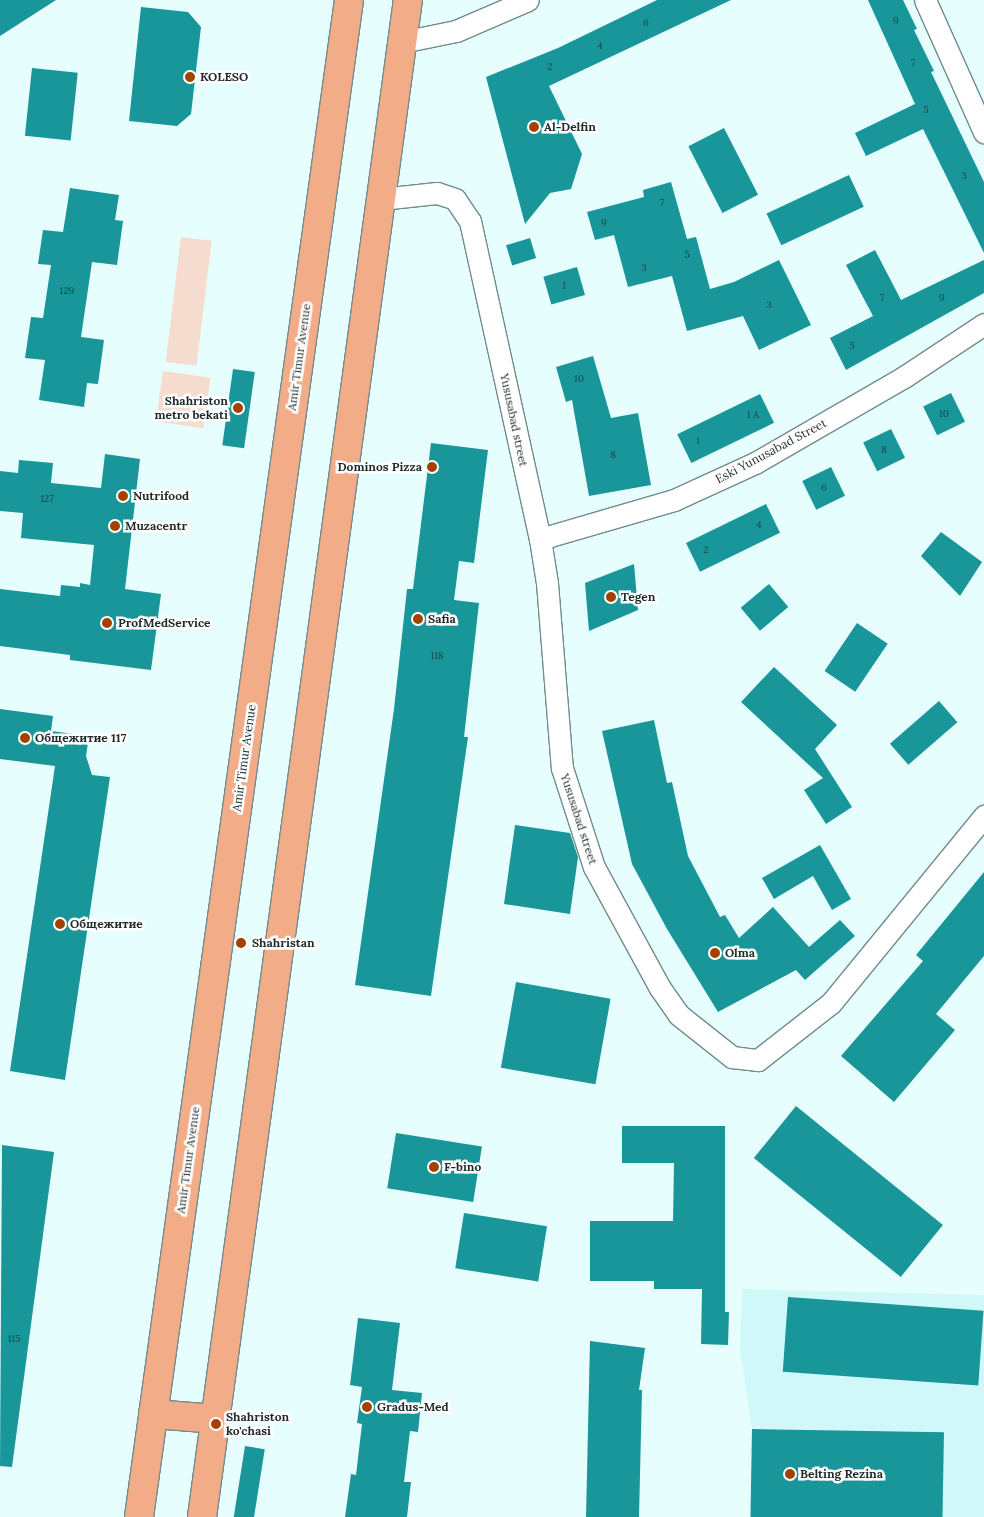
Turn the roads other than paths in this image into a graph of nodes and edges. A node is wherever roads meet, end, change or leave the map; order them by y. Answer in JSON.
{"nodes":[{"id":1,"x":349,"y":0,"type":"edge"},
{"id":2,"x":408,"y":0,"type":"edge"},
{"id":3,"x":528,"y":0,"type":"edge"},
{"id":4,"x":925,"y":0,"type":"edge"},
{"id":5,"x":402,"y":42,"type":"junction"},
{"id":6,"x":984,"y":132,"type":"edge"},
{"id":7,"x":381,"y":199,"type":"junction"},
{"id":8,"x":984,"y":324,"type":"edge"},
{"id":9,"x":540,"y":539,"type":"junction"},
{"id":10,"x":984,"y":816,"type":"edge"},
{"id":11,"x":153,"y":1414,"type":"junction"},
{"id":12,"x":216,"y":1419,"type":"junction"},
{"id":13,"x":139,"y":1517,"type":"edge"},
{"id":14,"x":202,"y":1517,"type":"edge"}],
"edges":[{"from":1,"to":11,"type":"main road","name":"Amir Timur Avenue"},
{"from":2,"to":5,"type":"main road"},
{"from":3,"to":5,"type":"street"},
{"from":4,"to":6,"type":"street"},
{"from":5,"to":7,"type":"main road"},
{"from":7,"to":9,"type":"street","name":"Yususabad street"},
{"from":7,"to":12,"type":"main road"},
{"from":8,"to":9,"type":"street","name":"Eski Yunusabad Street"},
{"from":9,"to":10,"type":"street","name":"Yususabad street"},
{"from":11,"to":12,"type":"main road"},
{"from":11,"to":13,"type":"main road","name":"Amir Timur Avenue"},
{"from":12,"to":14,"type":"main road"}]}
